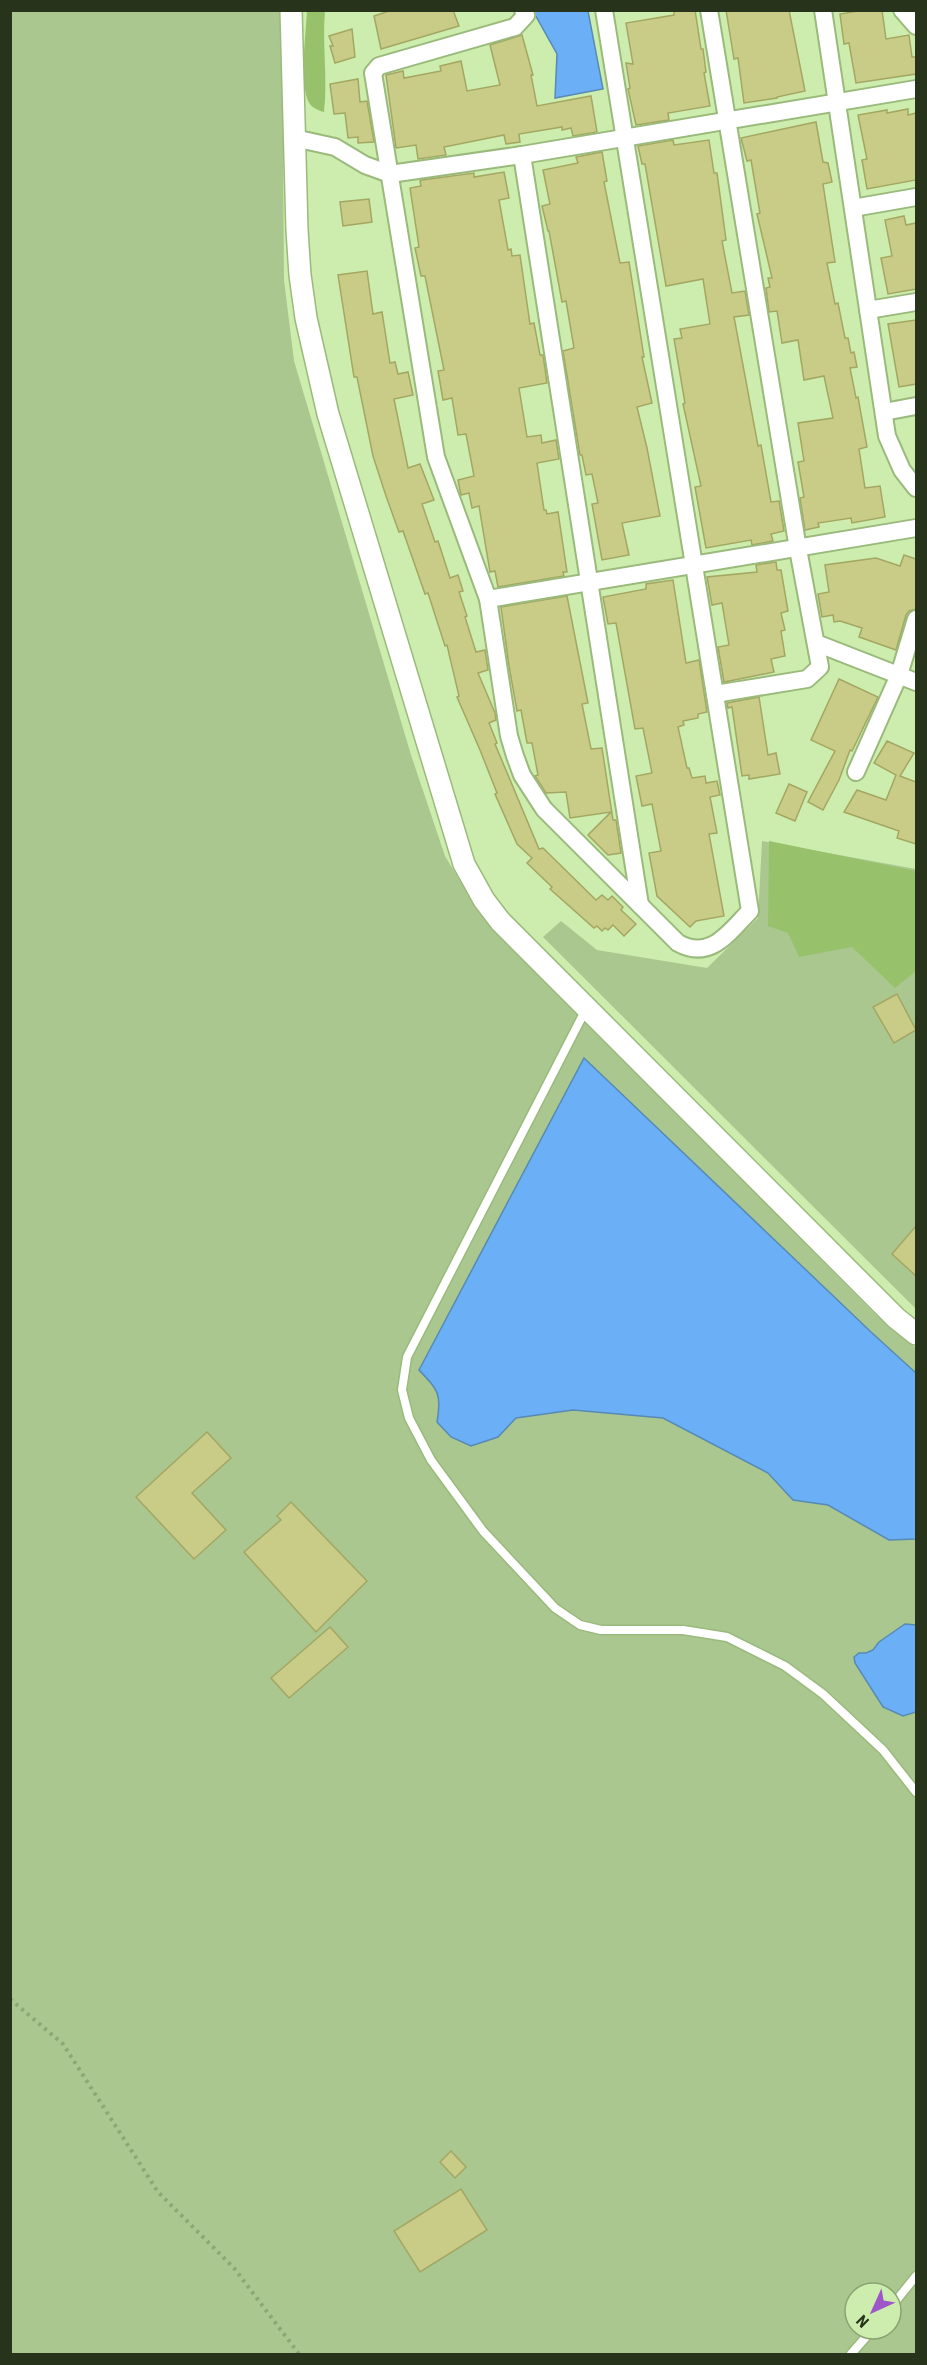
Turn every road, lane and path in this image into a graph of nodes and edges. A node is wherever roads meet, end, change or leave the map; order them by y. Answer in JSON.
{"nodes":[{"id":1,"x":291,"y":10,"type":"edge"},
{"id":2,"x":523,"y":10,"type":"edge"},
{"id":3,"x":604,"y":10,"type":"edge"},
{"id":4,"x":709,"y":10,"type":"edge"},
{"id":5,"x":824,"y":10,"type":"edge"},
{"id":6,"x":902,"y":10,"type":"edge"},
{"id":7,"x":916,"y":26,"type":"edge"},
{"id":8,"x":916,"y":89,"type":"edge"},
{"id":9,"x":837,"y":104,"type":"junction"},
{"id":10,"x":728,"y":121,"type":"junction"},
{"id":11,"x":294,"y":138,"type":"junction"},
{"id":12,"x":624,"y":138,"type":"junction"},
{"id":13,"x":522,"y":155,"type":"junction"},
{"id":14,"x":390,"y":174,"type":"junction"},
{"id":15,"x":916,"y":197,"type":"edge"},
{"id":16,"x":853,"y":208,"type":"junction"},
{"id":17,"x":916,"y":302,"type":"edge"},
{"id":18,"x":868,"y":310,"type":"junction"},
{"id":19,"x":916,"y":406,"type":"edge"},
{"id":20,"x":884,"y":412,"type":"junction"},
{"id":21,"x":916,"y":488,"type":"edge"},
{"id":22,"x":916,"y":528,"type":"edge"},
{"id":23,"x":798,"y":549,"type":"junction"},
{"id":24,"x":695,"y":565,"type":"junction"},
{"id":25,"x":591,"y":583,"type":"junction"},
{"id":26,"x":488,"y":599,"type":"junction"},
{"id":27,"x":916,"y":620,"type":"edge"},
{"id":28,"x":816,"y":644,"type":"junction"},
{"id":29,"x":899,"y":675,"type":"junction"},
{"id":30,"x":916,"y":682,"type":"edge"},
{"id":31,"x":715,"y":693,"type":"junction"},
{"id":32,"x":856,"y":772,"type":"dead end"},
{"id":33,"x":640,"y":905,"type":"junction"},
{"id":34,"x":586,"y":1009,"type":"junction"},
{"id":35,"x":916,"y":1334,"type":"edge"},
{"id":36,"x":916,"y":1792,"type":"edge"},
{"id":37,"x":10,"y":1999,"type":"edge"},
{"id":38,"x":916,"y":2276,"type":"edge"},
{"id":39,"x":903,"y":2292,"type":"edge"},
{"id":40,"x":863,"y":2341,"type":"edge"},
{"id":41,"x":299,"y":2355,"type":"edge"},
{"id":42,"x":851,"y":2355,"type":"edge"}],
"edges":[{"from":1,"to":11,"type":"street"},
{"from":2,"to":14,"type":"street"},
{"from":3,"to":12,"type":"street"},
{"from":4,"to":10,"type":"street"},
{"from":5,"to":9,"type":"street"},
{"from":6,"to":7,"type":"street"},
{"from":8,"to":9,"type":"street"},
{"from":9,"to":10,"type":"street"},
{"from":9,"to":16,"type":"street"},
{"from":10,"to":12,"type":"street"},
{"from":10,"to":23,"type":"street"},
{"from":11,"to":14,"type":"street"},
{"from":11,"to":34,"type":"street"},
{"from":12,"to":13,"type":"street"},
{"from":12,"to":24,"type":"street"},
{"from":13,"to":14,"type":"street"},
{"from":13,"to":25,"type":"street"},
{"from":14,"to":26,"type":"street"},
{"from":15,"to":16,"type":"street"},
{"from":16,"to":18,"type":"street"},
{"from":17,"to":18,"type":"street"},
{"from":18,"to":20,"type":"street"},
{"from":19,"to":20,"type":"street"},
{"from":20,"to":21,"type":"street"},
{"from":22,"to":23,"type":"street"},
{"from":23,"to":24,"type":"street"},
{"from":23,"to":28,"type":"street"},
{"from":24,"to":25,"type":"street"},
{"from":24,"to":31,"type":"street"},
{"from":25,"to":26,"type":"street"},
{"from":25,"to":33,"type":"street"},
{"from":26,"to":33,"type":"street"},
{"from":27,"to":29,"type":"street"},
{"from":28,"to":29,"type":"street"},
{"from":28,"to":31,"type":"street"},
{"from":29,"to":30,"type":"street"},
{"from":29,"to":32,"type":"street"},
{"from":31,"to":33,"type":"street"},
{"from":34,"to":35,"type":"street"},
{"from":34,"to":36,"type":"lane"},
{"from":37,"to":41,"type":"path"},
{"from":38,"to":39,"type":"lane"},
{"from":40,"to":42,"type":"lane"}]}
